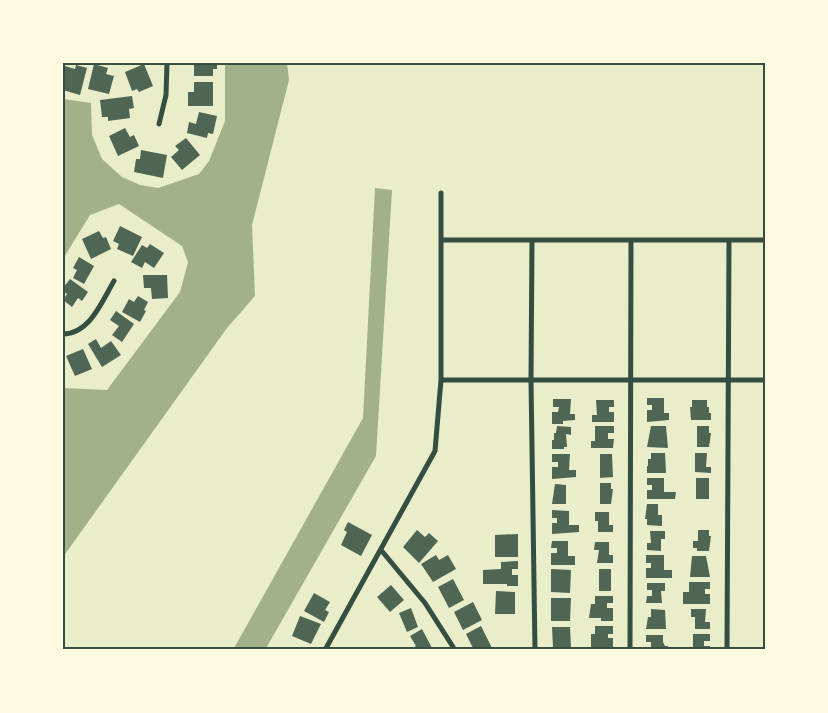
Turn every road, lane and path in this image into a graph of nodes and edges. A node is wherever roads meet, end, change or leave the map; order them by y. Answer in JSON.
{"nodes":[{"id":1,"x":166,"y":63,"type":"edge"},
{"id":2,"x":159,"y":124,"type":"dead end"},
{"id":3,"x":441,"y":192,"type":"dead end"},
{"id":4,"x":441,"y":240,"type":"junction"},
{"id":5,"x":532,"y":240,"type":"junction"},
{"id":6,"x":765,"y":240,"type":"edge"},
{"id":7,"x":632,"y":241,"type":"junction"},
{"id":8,"x":729,"y":241,"type":"junction"},
{"id":9,"x":114,"y":281,"type":"dead end"},
{"id":10,"x":63,"y":334,"type":"edge"},
{"id":11,"x":441,"y":380,"type":"junction"},
{"id":12,"x":531,"y":380,"type":"junction"},
{"id":13,"x":728,"y":380,"type":"junction"},
{"id":14,"x":765,"y":380,"type":"edge"},
{"id":15,"x":631,"y":381,"type":"junction"},
{"id":16,"x":381,"y":550,"type":"junction"},
{"id":17,"x":326,"y":650,"type":"edge"},
{"id":18,"x":455,"y":650,"type":"edge"},
{"id":19,"x":535,"y":650,"type":"edge"},
{"id":20,"x":630,"y":650,"type":"edge"},
{"id":21,"x":727,"y":650,"type":"edge"}],
"edges":[{"from":1,"to":2,"type":"street"},
{"from":3,"to":4,"type":"street"},
{"from":4,"to":5,"type":"street"},
{"from":4,"to":11,"type":"street"},
{"from":5,"to":7,"type":"street"},
{"from":5,"to":12,"type":"street"},
{"from":6,"to":8,"type":"street"},
{"from":7,"to":8,"type":"street"},
{"from":7,"to":15,"type":"street"},
{"from":8,"to":13,"type":"street"},
{"from":9,"to":10,"type":"street"},
{"from":11,"to":12,"type":"street"},
{"from":11,"to":16,"type":"street"},
{"from":12,"to":15,"type":"street"},
{"from":12,"to":19,"type":"street"},
{"from":13,"to":14,"type":"street"},
{"from":13,"to":15,"type":"street"},
{"from":13,"to":21,"type":"street"},
{"from":15,"to":20,"type":"street"},
{"from":16,"to":17,"type":"street"},
{"from":16,"to":18,"type":"street"}]}
